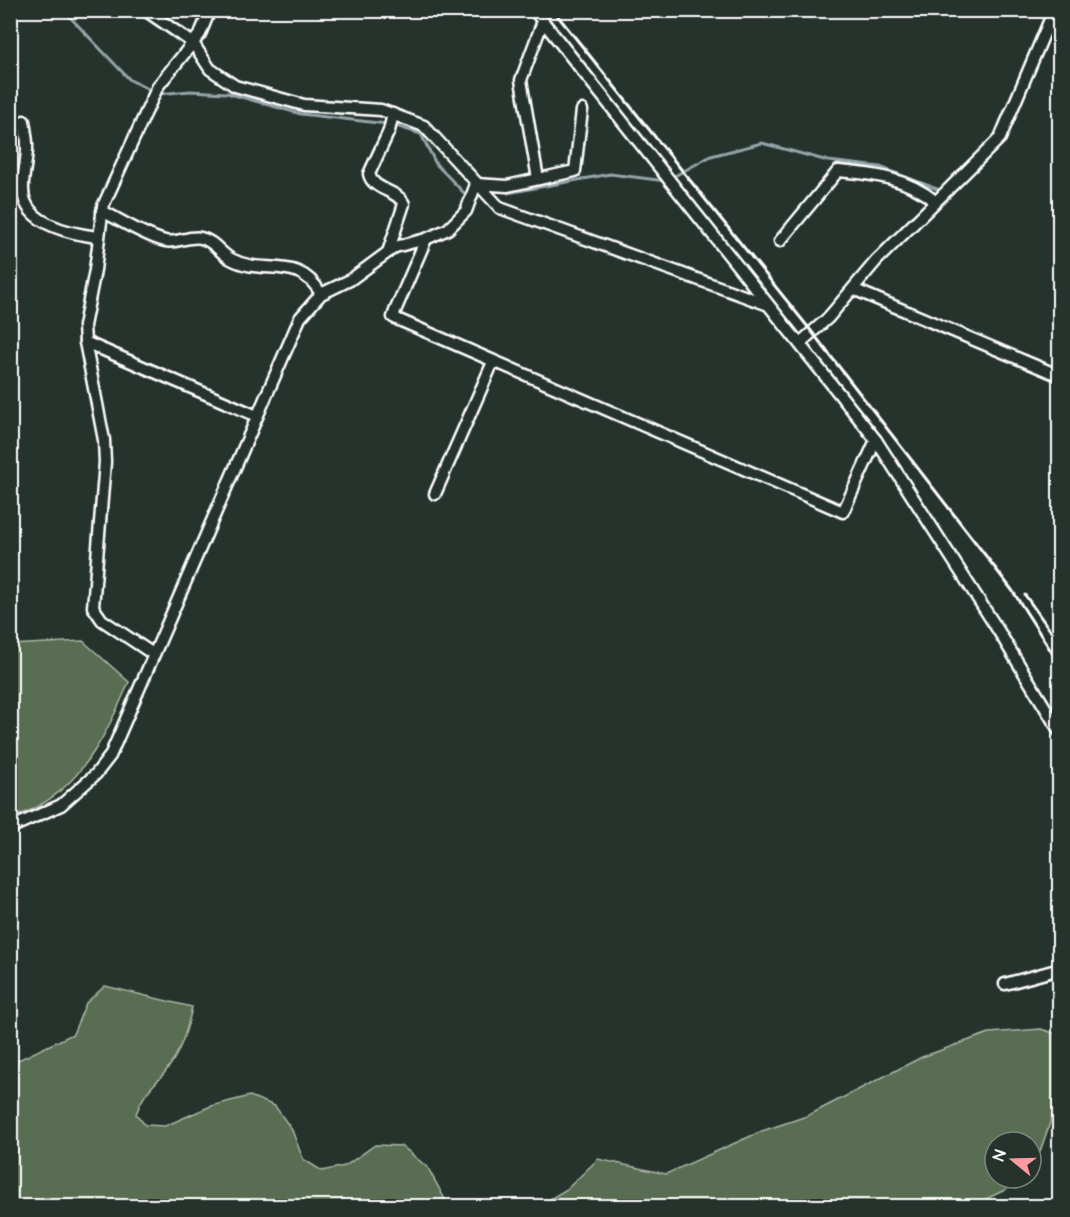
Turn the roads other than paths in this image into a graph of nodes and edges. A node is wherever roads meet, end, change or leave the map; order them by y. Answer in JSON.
{"nodes":[{"id":1,"x":146,"y":10,"type":"edge"},
{"id":2,"x":210,"y":10,"type":"edge"},
{"id":3,"x":534,"y":10,"type":"edge"},
{"id":4,"x":1054,"y":10,"type":"edge"},
{"id":5,"x":543,"y":21,"type":"junction"},
{"id":6,"x":193,"y":43,"type":"junction"},
{"id":7,"x":582,"y":110,"type":"dead end"},
{"id":8,"x":393,"y":116,"type":"junction"},
{"id":9,"x":24,"y":121,"type":"dead end"},
{"id":10,"x":538,"y":179,"type":"junction"},
{"id":11,"x":476,"y":184,"type":"junction"},
{"id":12,"x":935,"y":201,"type":"junction"},
{"id":13,"x":102,"y":211,"type":"junction"},
{"id":14,"x":98,"y":237,"type":"junction"},
{"id":15,"x":426,"y":239,"type":"junction"},
{"id":16,"x":780,"y":241,"type":"dead end"},
{"id":17,"x":388,"y":252,"type":"junction"},
{"id":18,"x":853,"y":290,"type":"junction"},
{"id":19,"x":321,"y":294,"type":"junction"},
{"id":20,"x":766,"y":304,"type":"junction"},
{"id":21,"x":85,"y":342,"type":"junction"},
{"id":22,"x":800,"y":343,"type":"junction"},
{"id":23,"x":493,"y":362,"type":"junction"},
{"id":24,"x":1059,"y":376,"type":"edge"},
{"id":25,"x":257,"y":416,"type":"junction"},
{"id":26,"x":876,"y":440,"type":"junction"},
{"id":27,"x":435,"y":494,"type":"dead end"},
{"id":28,"x":153,"y":654,"type":"junction"},
{"id":29,"x":1059,"y":732,"type":"edge"},
{"id":30,"x":10,"y":828,"type":"edge"},
{"id":31,"x":1059,"y":969,"type":"edge"},
{"id":32,"x":1005,"y":984,"type":"dead end"}],
"edges":[{"from":1,"to":6,"type":"street"},
{"from":2,"to":6,"type":"street"},
{"from":3,"to":5,"type":"street"},
{"from":4,"to":12,"type":"street"},
{"from":5,"to":10,"type":"street"},
{"from":5,"to":20,"type":"street"},
{"from":6,"to":8,"type":"street"},
{"from":6,"to":13,"type":"street"},
{"from":7,"to":10,"type":"street"},
{"from":8,"to":11,"type":"street"},
{"from":8,"to":17,"type":"street"},
{"from":9,"to":14,"type":"street"},
{"from":10,"to":11,"type":"street"},
{"from":11,"to":15,"type":"street"},
{"from":11,"to":20,"type":"street"},
{"from":12,"to":16,"type":"street"},
{"from":12,"to":18,"type":"street"},
{"from":13,"to":14,"type":"street"},
{"from":13,"to":19,"type":"street"},
{"from":14,"to":21,"type":"street"},
{"from":15,"to":17,"type":"street"},
{"from":15,"to":23,"type":"street"},
{"from":17,"to":19,"type":"street"},
{"from":18,"to":22,"type":"street"},
{"from":18,"to":24,"type":"street"},
{"from":19,"to":25,"type":"street"},
{"from":20,"to":22,"type":"street"},
{"from":21,"to":25,"type":"street"},
{"from":21,"to":28,"type":"street"},
{"from":22,"to":26,"type":"street"},
{"from":23,"to":26,"type":"street"},
{"from":23,"to":27,"type":"street"},
{"from":25,"to":28,"type":"street"},
{"from":26,"to":29,"type":"street"},
{"from":28,"to":30,"type":"street"},
{"from":31,"to":32,"type":"street"}]}
